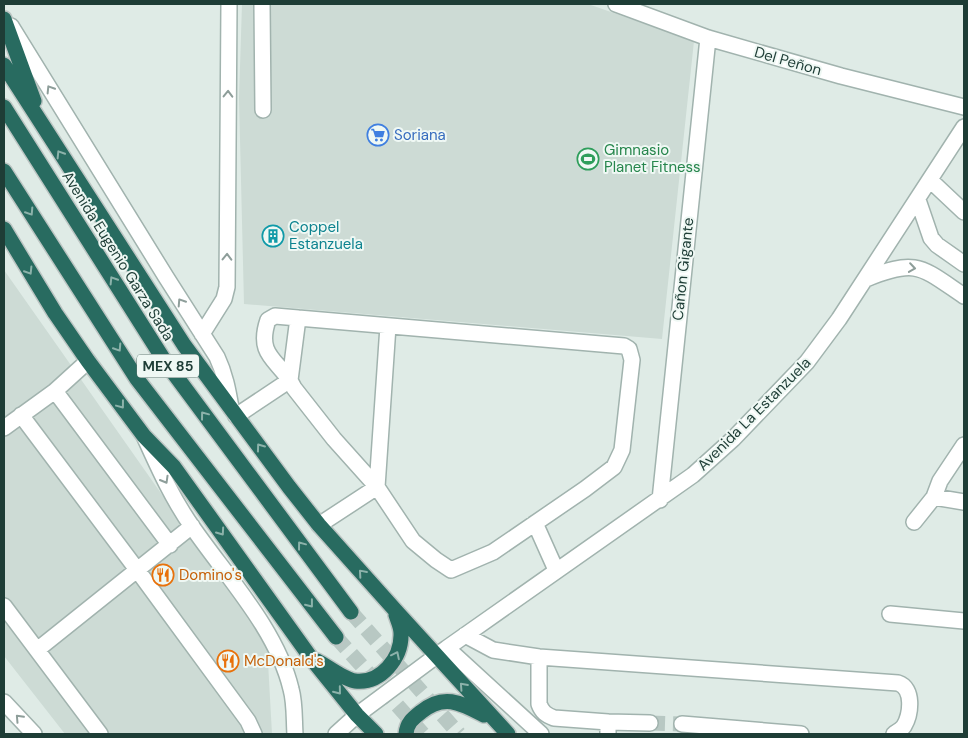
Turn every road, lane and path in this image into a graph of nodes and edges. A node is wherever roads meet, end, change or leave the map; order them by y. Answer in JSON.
{"nodes":[{"id":1,"x":229,"y":4,"type":"edge"},
{"id":2,"x":262,"y":4,"type":"edge"},
{"id":3,"x":616,"y":4,"type":"edge"},
{"id":4,"x":4,"y":14,"type":"edge"},
{"id":5,"x":4,"y":19,"type":"edge"},
{"id":6,"x":708,"y":38,"type":"junction"},
{"id":7,"x":4,"y":65,"type":"edge"},
{"id":8,"x":4,"y":107,"type":"edge"},
{"id":9,"x":964,"y":107,"type":"edge"},
{"id":10,"x":263,"y":110,"type":"dead end"},
{"id":11,"x":964,"y":127,"type":"edge"},
{"id":12,"x":45,"y":131,"type":"junction"},
{"id":13,"x":4,"y":171,"type":"edge"},
{"id":14,"x":930,"y":180,"type":"junction"},
{"id":15,"x":918,"y":200,"type":"junction"},
{"id":16,"x":964,"y":212,"type":"edge"},
{"id":17,"x":4,"y":229,"type":"edge"},
{"id":18,"x":964,"y":264,"type":"edge"},
{"id":19,"x":866,"y":279,"type":"junction"},
{"id":20,"x":964,"y":296,"type":"edge"},
{"id":21,"x":298,"y":318,"type":"junction"},
{"id":22,"x":388,"y":326,"type":"junction"},
{"id":23,"x":202,"y":334,"type":"junction"},
{"id":24,"x":88,"y":361,"type":"junction"},
{"id":25,"x":290,"y":380,"type":"junction"},
{"id":26,"x":54,"y":391,"type":"junction"},
{"id":27,"x":234,"y":412,"type":"junction"},
{"id":28,"x":21,"y":415,"type":"junction"},
{"id":29,"x":4,"y":428,"type":"edge"},
{"id":30,"x":144,"y":436,"type":"junction"},
{"id":31,"x":964,"y":445,"type":"edge"},
{"id":32,"x":377,"y":486,"type":"junction"},
{"id":33,"x":934,"y":497,"type":"junction"},
{"id":34,"x":660,"y":500,"type":"junction"},
{"id":35,"x":964,"y":502,"type":"edge"},
{"id":36,"x":914,"y":522,"type":"dead end"},
{"id":37,"x":535,"y":523,"type":"junction"},
{"id":38,"x":320,"y":525,"type":"junction"},
{"id":39,"x":192,"y":526,"type":"junction"},
{"id":40,"x":170,"y":545,"type":"junction"},
{"id":41,"x":556,"y":570,"type":"junction"},
{"id":42,"x":138,"y":571,"type":"junction"},
{"id":43,"x":4,"y":606,"type":"edge"},
{"id":44,"x":395,"y":610,"type":"junction"},
{"id":45,"x":352,"y":612,"type":"tunnel mouth"},
{"id":46,"x":890,"y":614,"type":"dead end"},
{"id":47,"x":964,"y":621,"type":"edge"},
{"id":48,"x":465,"y":635,"type":"junction"},
{"id":49,"x":336,"y":637,"type":"tunnel mouth"},
{"id":50,"x":38,"y":650,"type":"junction"},
{"id":51,"x":442,"y":652,"type":"junction"},
{"id":52,"x":539,"y":657,"type":"junction"},
{"id":53,"x":311,"y":658,"type":"junction"},
{"id":54,"x":4,"y":702,"type":"edge"},
{"id":55,"x":358,"y":716,"type":"junction"},
{"id":56,"x":494,"y":720,"type":"junction"},
{"id":57,"x":650,"y":723,"type":"tunnel mouth"},
{"id":58,"x":608,"y":728,"type":"edge"},
{"id":59,"x":693,"y":728,"type":"tunnel mouth"},
{"id":60,"x":34,"y":734,"type":"edge"},
{"id":61,"x":100,"y":734,"type":"edge"},
{"id":62,"x":254,"y":734,"type":"edge"},
{"id":63,"x":295,"y":734,"type":"edge"},
{"id":64,"x":336,"y":734,"type":"edge"},
{"id":65,"x":376,"y":734,"type":"edge"},
{"id":66,"x":406,"y":734,"type":"edge"},
{"id":67,"x":508,"y":734,"type":"edge"},
{"id":68,"x":541,"y":734,"type":"edge"},
{"id":69,"x":801,"y":734,"type":"edge"},
{"id":70,"x":894,"y":734,"type":"edge"}],
"edges":[{"from":23,"to":1,"type":"street","one_way":true},
{"from":2,"to":10,"type":"street"},
{"from":3,"to":6,"type":"street","name":"Del Peñon"},
{"from":23,"to":4,"type":"street","one_way":true},
{"from":5,"to":12,"type":"highway"},
{"from":6,"to":9,"type":"street","name":"Del Peñon"},
{"from":6,"to":34,"type":"street","name":"Cañon Gigante"},
{"from":7,"to":12,"type":"highway"},
{"from":45,"to":8,"type":"highway","name":"Avenida Eugenio Garza Sada","number":"MEX 85","one_way":true},
{"from":11,"to":14,"type":"street","name":"Avenida La Estanzuela"},
{"from":27,"to":12,"type":"highway","one_way":true},
{"from":13,"to":49,"type":"highway","number":"MEX 85","one_way":true},
{"from":14,"to":15,"type":"street","name":"Avenida La Estanzuela"},
{"from":14,"to":16,"type":"street"},
{"from":15,"to":18,"type":"street"},
{"from":15,"to":19,"type":"street","name":"Avenida La Estanzuela"},
{"from":17,"to":24,"type":"highway","one_way":true},
{"from":19,"to":20,"type":"street","one_way":true},
{"from":19,"to":34,"type":"street","name":"Avenida La Estanzuela"},
{"from":21,"to":22,"type":"street"},
{"from":21,"to":25,"type":"street"},
{"from":21,"to":25,"type":"street"},
{"from":22,"to":32,"type":"street"},
{"from":22,"to":37,"type":"street"},
{"from":23,"to":27,"type":"street"},
{"from":24,"to":26,"type":"street"},
{"from":24,"to":30,"type":"highway","one_way":true},
{"from":25,"to":27,"type":"street"},
{"from":25,"to":32,"type":"street"},
{"from":26,"to":28,"type":"street"},
{"from":26,"to":40,"type":"street"},
{"from":38,"to":27,"type":"highway","one_way":true},
{"from":28,"to":29,"type":"street"},
{"from":28,"to":42,"type":"street"},
{"from":30,"to":39,"type":"street","one_way":true},
{"from":30,"to":53,"type":"highway","one_way":true},
{"from":31,"to":33,"type":"street"},
{"from":32,"to":37,"type":"street"},
{"from":32,"to":38,"type":"street"},
{"from":33,"to":35,"type":"street"},
{"from":33,"to":36,"type":"street"},
{"from":34,"to":41,"type":"street","name":"Avenida La Estanzuela"},
{"from":37,"to":41,"type":"street"},
{"from":44,"to":38,"type":"highway","one_way":true},
{"from":39,"to":40,"type":"street"},
{"from":39,"to":63,"type":"street"},
{"from":40,"to":42,"type":"street"},
{"from":41,"to":48,"type":"street","name":"Avenida La Estanzuela"},
{"from":42,"to":50,"type":"street"},
{"from":42,"to":62,"type":"street"},
{"from":43,"to":50,"type":"street"},
{"from":44,"to":51,"type":"highway"},
{"from":53,"to":44,"type":"highway","one_way":true},
{"from":46,"to":47,"type":"street"},
{"from":48,"to":51,"type":"street","name":"Avenida La Estanzuela"},
{"from":48,"to":52,"type":"street"},
{"from":50,"to":61,"type":"street"},
{"from":51,"to":55,"type":"street","name":"Avenida La Estanzuela"},
{"from":56,"to":51,"type":"highway","one_way":true},
{"from":51,"to":68,"type":"street"},
{"from":52,"to":58,"type":"street"},
{"from":52,"to":70,"type":"street"},
{"from":53,"to":55,"type":"highway","one_way":true},
{"from":60,"to":54,"type":"street","one_way":true},
{"from":55,"to":64,"type":"street","name":"Avenida La Estanzuela"},
{"from":55,"to":65,"type":"highway"},
{"from":56,"to":66,"type":"highway"},
{"from":56,"to":67,"type":"highway"},
{"from":57,"to":58,"type":"street"},
{"from":59,"to":69,"type":"street"}]}
